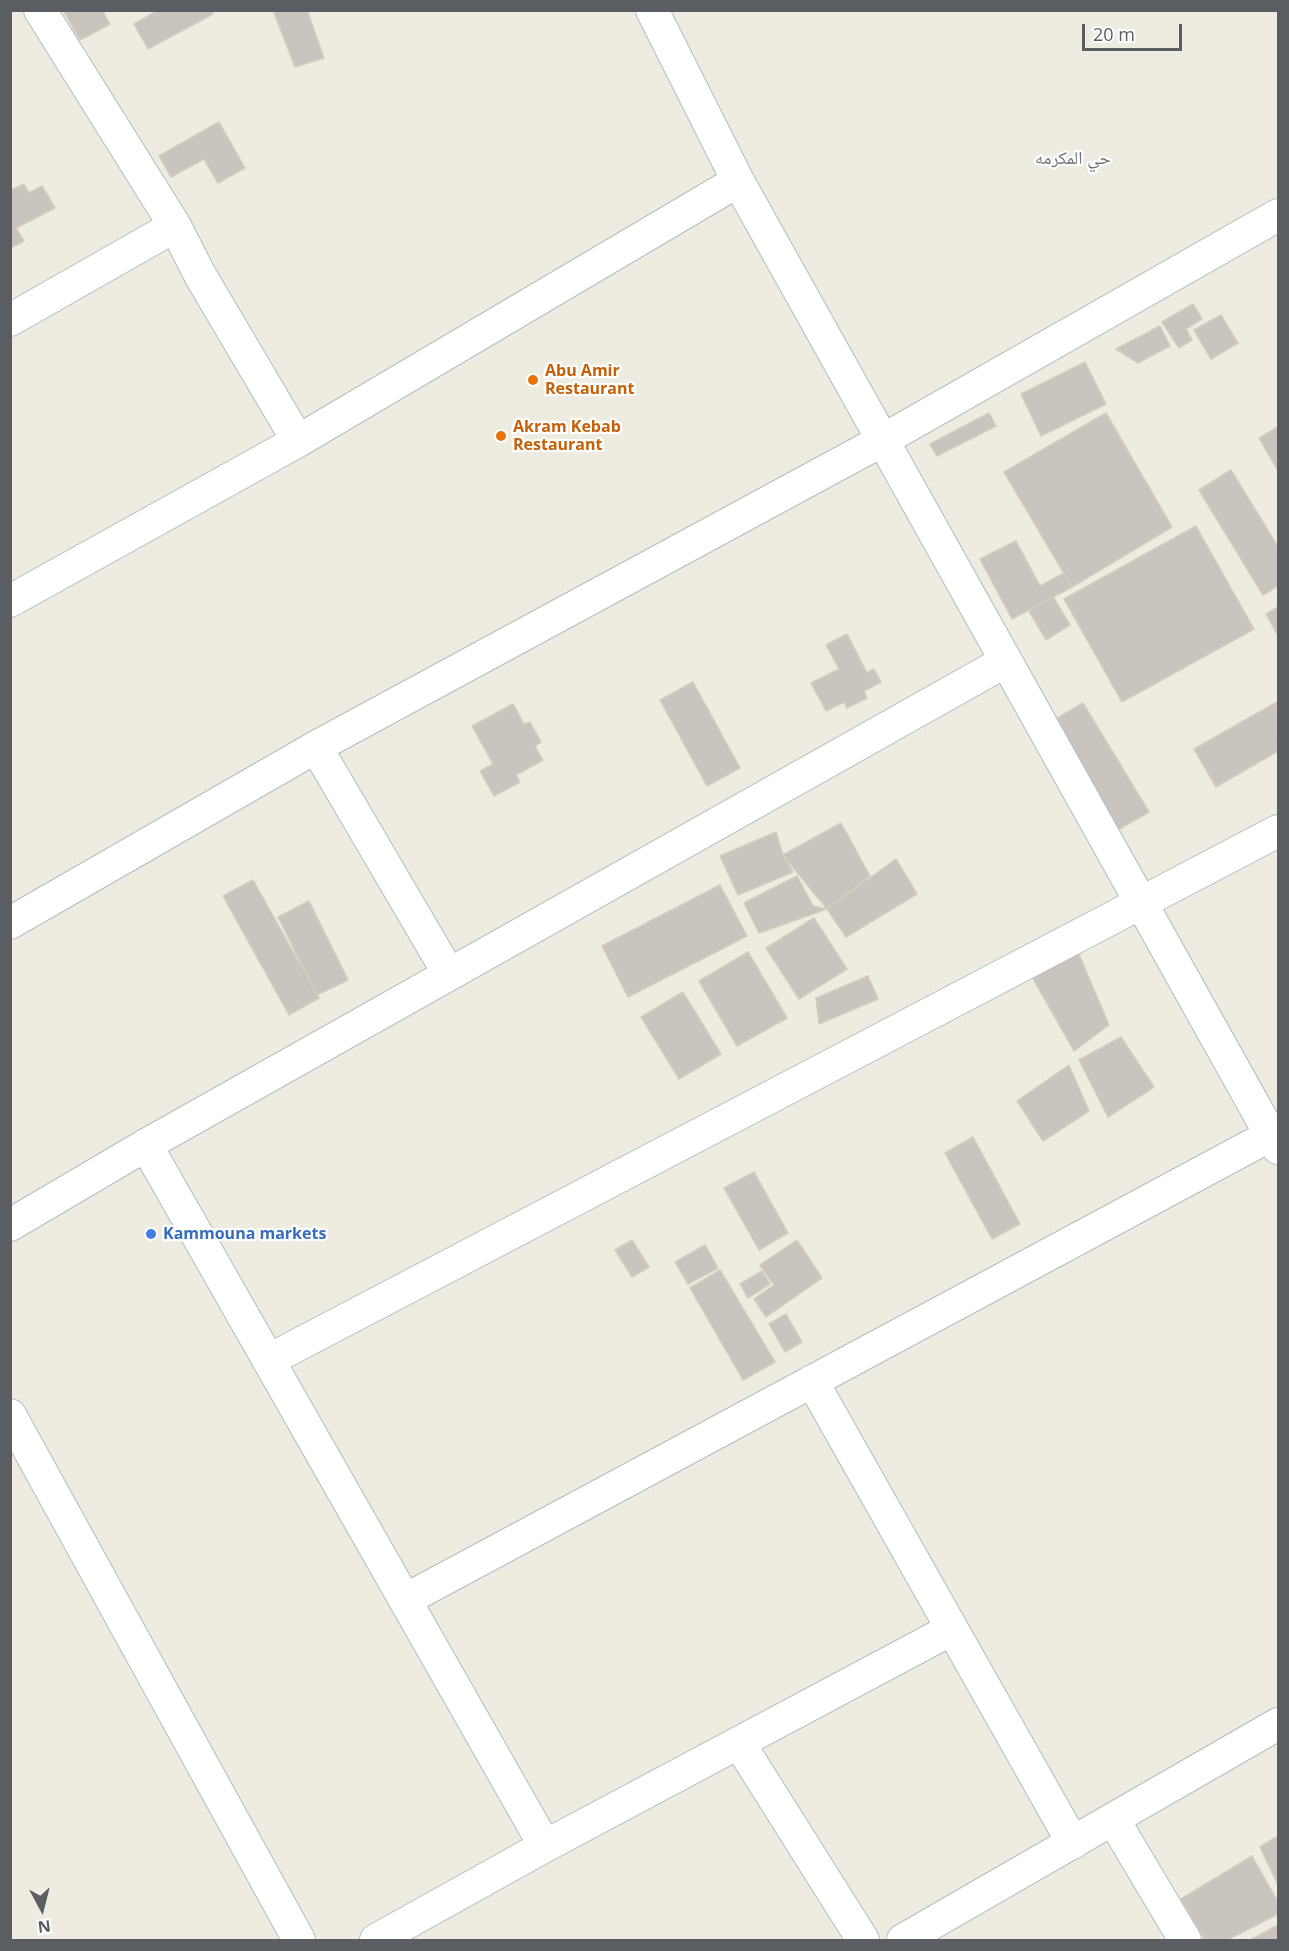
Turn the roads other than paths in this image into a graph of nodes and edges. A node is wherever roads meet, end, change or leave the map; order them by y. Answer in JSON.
{"nodes":[{"id":1,"x":40,"y":10,"type":"edge"},
{"id":2,"x":652,"y":10,"type":"edge"},
{"id":3,"x":738,"y":181,"type":"junction"},
{"id":4,"x":1278,"y":215,"type":"edge"},
{"id":5,"x":175,"y":226,"type":"junction"},
{"id":6,"x":10,"y":320,"type":"edge"},
{"id":7,"x":883,"y":440,"type":"junction"},
{"id":8,"x":298,"y":441,"type":"junction"},
{"id":9,"x":10,"y":602,"type":"edge"},
{"id":10,"x":1006,"y":661,"type":"junction"},
{"id":11,"x":316,"y":747,"type":"junction"},
{"id":12,"x":1278,"y":831,"type":"edge"},
{"id":13,"x":1143,"y":905,"type":"junction"},
{"id":14,"x":13,"y":918,"type":"edge"},
{"id":15,"x":449,"y":974,"type":"junction"},
{"id":16,"x":1275,"y":1141,"type":"edge"},
{"id":17,"x":146,"y":1144,"type":"junction"},
{"id":18,"x":10,"y":1225,"type":"edge"},
{"id":19,"x":269,"y":1360,"type":"junction"},
{"id":20,"x":812,"y":1381,"type":"junction"},
{"id":21,"x":10,"y":1415,"type":"edge"},
{"id":22,"x":405,"y":1600,"type":"junction"},
{"id":23,"x":952,"y":1629,"type":"junction"},
{"id":24,"x":1278,"y":1724,"type":"edge"},
{"id":25,"x":739,"y":1743,"type":"junction"},
{"id":26,"x":1113,"y":1819,"type":"junction"},
{"id":27,"x":1072,"y":1843,"type":"junction"},
{"id":28,"x":545,"y":1846,"type":"junction"},
{"id":29,"x":299,"y":1941,"type":"edge"},
{"id":30,"x":376,"y":1941,"type":"edge"},
{"id":31,"x":863,"y":1941,"type":"edge"},
{"id":32,"x":903,"y":1941,"type":"edge"},
{"id":33,"x":1185,"y":1941,"type":"edge"}],
"edges":[{"from":1,"to":5,"type":"street"},
{"from":2,"to":3,"type":"street"},
{"from":3,"to":7,"type":"street"},
{"from":3,"to":8,"type":"street"},
{"from":4,"to":7,"type":"street"},
{"from":5,"to":6,"type":"street"},
{"from":5,"to":8,"type":"street"},
{"from":7,"to":10,"type":"street"},
{"from":7,"to":11,"type":"street"},
{"from":8,"to":9,"type":"street"},
{"from":10,"to":13,"type":"street"},
{"from":10,"to":15,"type":"street"},
{"from":11,"to":14,"type":"street"},
{"from":11,"to":15,"type":"street"},
{"from":12,"to":13,"type":"street"},
{"from":13,"to":16,"type":"street"},
{"from":13,"to":19,"type":"street"},
{"from":15,"to":17,"type":"street"},
{"from":16,"to":20,"type":"street"},
{"from":17,"to":18,"type":"street"},
{"from":17,"to":19,"type":"street"},
{"from":19,"to":22,"type":"street"},
{"from":20,"to":22,"type":"street"},
{"from":20,"to":23,"type":"street"},
{"from":21,"to":29,"type":"street"},
{"from":22,"to":28,"type":"street"},
{"from":23,"to":25,"type":"street"},
{"from":23,"to":27,"type":"street"},
{"from":24,"to":26,"type":"street"},
{"from":25,"to":28,"type":"street"},
{"from":25,"to":31,"type":"street"},
{"from":26,"to":27,"type":"street"},
{"from":26,"to":33,"type":"street"},
{"from":27,"to":32,"type":"street"},
{"from":28,"to":30,"type":"street"}]}
